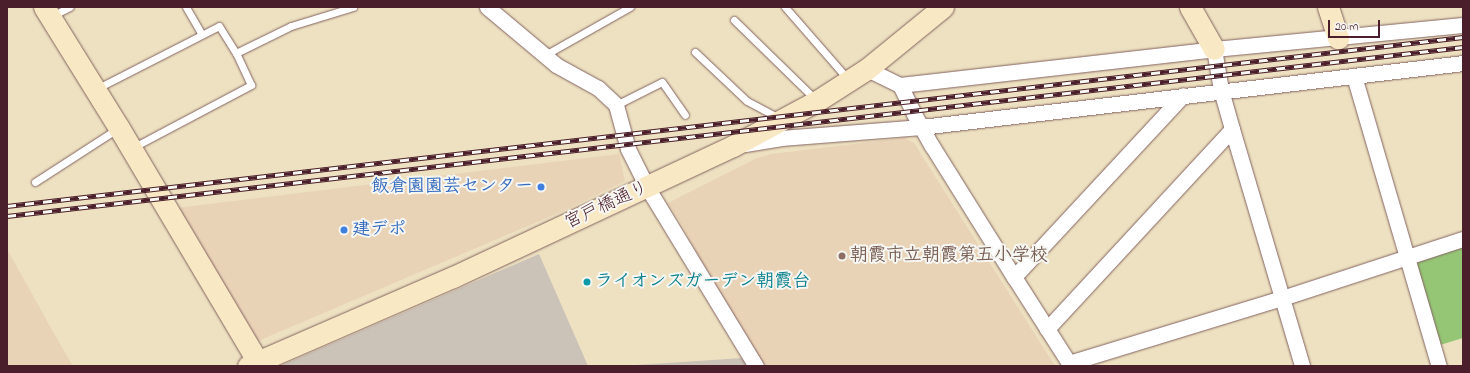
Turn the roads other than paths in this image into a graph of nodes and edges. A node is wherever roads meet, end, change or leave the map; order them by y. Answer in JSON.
{"nodes":[{"id":1,"x":70,"y":7,"type":"edge"},
{"id":2,"x":186,"y":7,"type":"edge"},
{"id":3,"x":353,"y":7,"type":"edge"},
{"id":4,"x":630,"y":7,"type":"edge"},
{"id":5,"x":785,"y":7,"type":"edge"},
{"id":6,"x":943,"y":7,"type":"edge"},
{"id":7,"x":1190,"y":7,"type":"edge"},
{"id":8,"x":1328,"y":7,"type":"edge"},
{"id":9,"x":490,"y":8,"type":"edge"},
{"id":10,"x":47,"y":12,"type":"edge"},
{"id":11,"x":734,"y":20,"type":"dead end"},
{"id":12,"x":1463,"y":25,"type":"edge"},
{"id":13,"x":201,"y":34,"type":"junction"},
{"id":14,"x":1338,"y":38,"type":"junction"},
{"id":15,"x":1214,"y":49,"type":"junction"},
{"id":16,"x":695,"y":52,"type":"dead end"},
{"id":17,"x":236,"y":53,"type":"junction"},
{"id":18,"x":545,"y":56,"type":"junction"},
{"id":19,"x":1463,"y":63,"type":"edge"},
{"id":20,"x":867,"y":69,"type":"junction"},
{"id":21,"x":1354,"y":76,"type":"junction"},
{"id":22,"x":849,"y":80,"type":"junction"},
{"id":23,"x":900,"y":85,"type":"junction"},
{"id":24,"x":95,"y":89,"type":"junction"},
{"id":25,"x":1221,"y":90,"type":"junction"},
{"id":26,"x":1183,"y":95,"type":"junction"},
{"id":27,"x":818,"y":102,"type":"junction"},
{"id":28,"x":616,"y":105,"type":"junction"},
{"id":29,"x":685,"y":115,"type":"dead end"},
{"id":30,"x":783,"y":120,"type":"junction"},
{"id":31,"x":921,"y":126,"type":"junction"},
{"id":32,"x":119,"y":128,"type":"junction"},
{"id":33,"x":1232,"y":129,"type":"junction"},
{"id":34,"x":733,"y":146,"type":"junction"},
{"id":35,"x":131,"y":149,"type":"junction"},
{"id":36,"x":35,"y":182,"type":"dead end"},
{"id":37,"x":647,"y":187,"type":"junction"},
{"id":38,"x":1463,"y":239,"type":"edge"},
{"id":39,"x":1407,"y":257,"type":"junction"},
{"id":40,"x":1014,"y":277,"type":"junction"},
{"id":41,"x":1282,"y":298,"type":"junction"},
{"id":42,"x":1047,"y":329,"type":"junction"},
{"id":43,"x":1070,"y":364,"type":"edge"},
{"id":44,"x":255,"y":365,"type":"edge"},
{"id":45,"x":756,"y":366,"type":"edge"},
{"id":46,"x":1302,"y":366,"type":"edge"},
{"id":47,"x":1439,"y":366,"type":"edge"}],
"edges":[{"from":1,"to":10,"type":"lane"},
{"from":2,"to":13,"type":"lane"},
{"from":3,"to":17,"type":"lane"},
{"from":4,"to":18,"type":"lane"},
{"from":5,"to":22,"type":"lane"},
{"from":6,"to":20,"type":"street","name":"宮戸橋通り"},
{"from":7,"to":15,"type":"street"},
{"from":8,"to":14,"type":"street"},
{"from":9,"to":18,"type":"street"},
{"from":10,"to":24,"type":"street"},
{"from":11,"to":27,"type":"lane"},
{"from":12,"to":14,"type":"street"},
{"from":13,"to":17,"type":"lane"},
{"from":13,"to":24,"type":"lane"},
{"from":14,"to":15,"type":"street"},
{"from":15,"to":23,"type":"street"},
{"from":15,"to":25,"type":"street"},
{"from":16,"to":30,"type":"lane"},
{"from":17,"to":35,"type":"lane"},
{"from":18,"to":28,"type":"street"},
{"from":19,"to":21,"type":"street"},
{"from":20,"to":22,"type":"street","name":"宮戸橋通り"},
{"from":20,"to":23,"type":"street"},
{"from":21,"to":25,"type":"street"},
{"from":21,"to":39,"type":"street"},
{"from":22,"to":27,"type":"street","name":"宮戸橋通り"},
{"from":23,"to":31,"type":"street"},
{"from":24,"to":32,"type":"street"},
{"from":25,"to":26,"type":"street"},
{"from":25,"to":33,"type":"street"},
{"from":26,"to":31,"type":"street"},
{"from":26,"to":40,"type":"street"},
{"from":27,"to":30,"type":"street","name":"宮戸橋通り"},
{"from":28,"to":29,"type":"lane"},
{"from":28,"to":37,"type":"street"},
{"from":30,"to":34,"type":"street","name":"宮戸橋通り"},
{"from":31,"to":34,"type":"street"},
{"from":31,"to":40,"type":"street"},
{"from":32,"to":35,"type":"street"},
{"from":32,"to":36,"type":"lane"},
{"from":33,"to":41,"type":"street"},
{"from":33,"to":42,"type":"street"},
{"from":34,"to":37,"type":"street","name":"宮戸橋通り"},
{"from":35,"to":44,"type":"street"},
{"from":37,"to":44,"type":"street","name":"宮戸橋通り"},
{"from":37,"to":45,"type":"street"},
{"from":38,"to":39,"type":"street"},
{"from":39,"to":41,"type":"street"},
{"from":39,"to":47,"type":"street"},
{"from":40,"to":42,"type":"street"},
{"from":41,"to":43,"type":"street"},
{"from":41,"to":46,"type":"street"},
{"from":42,"to":43,"type":"street"}]}
